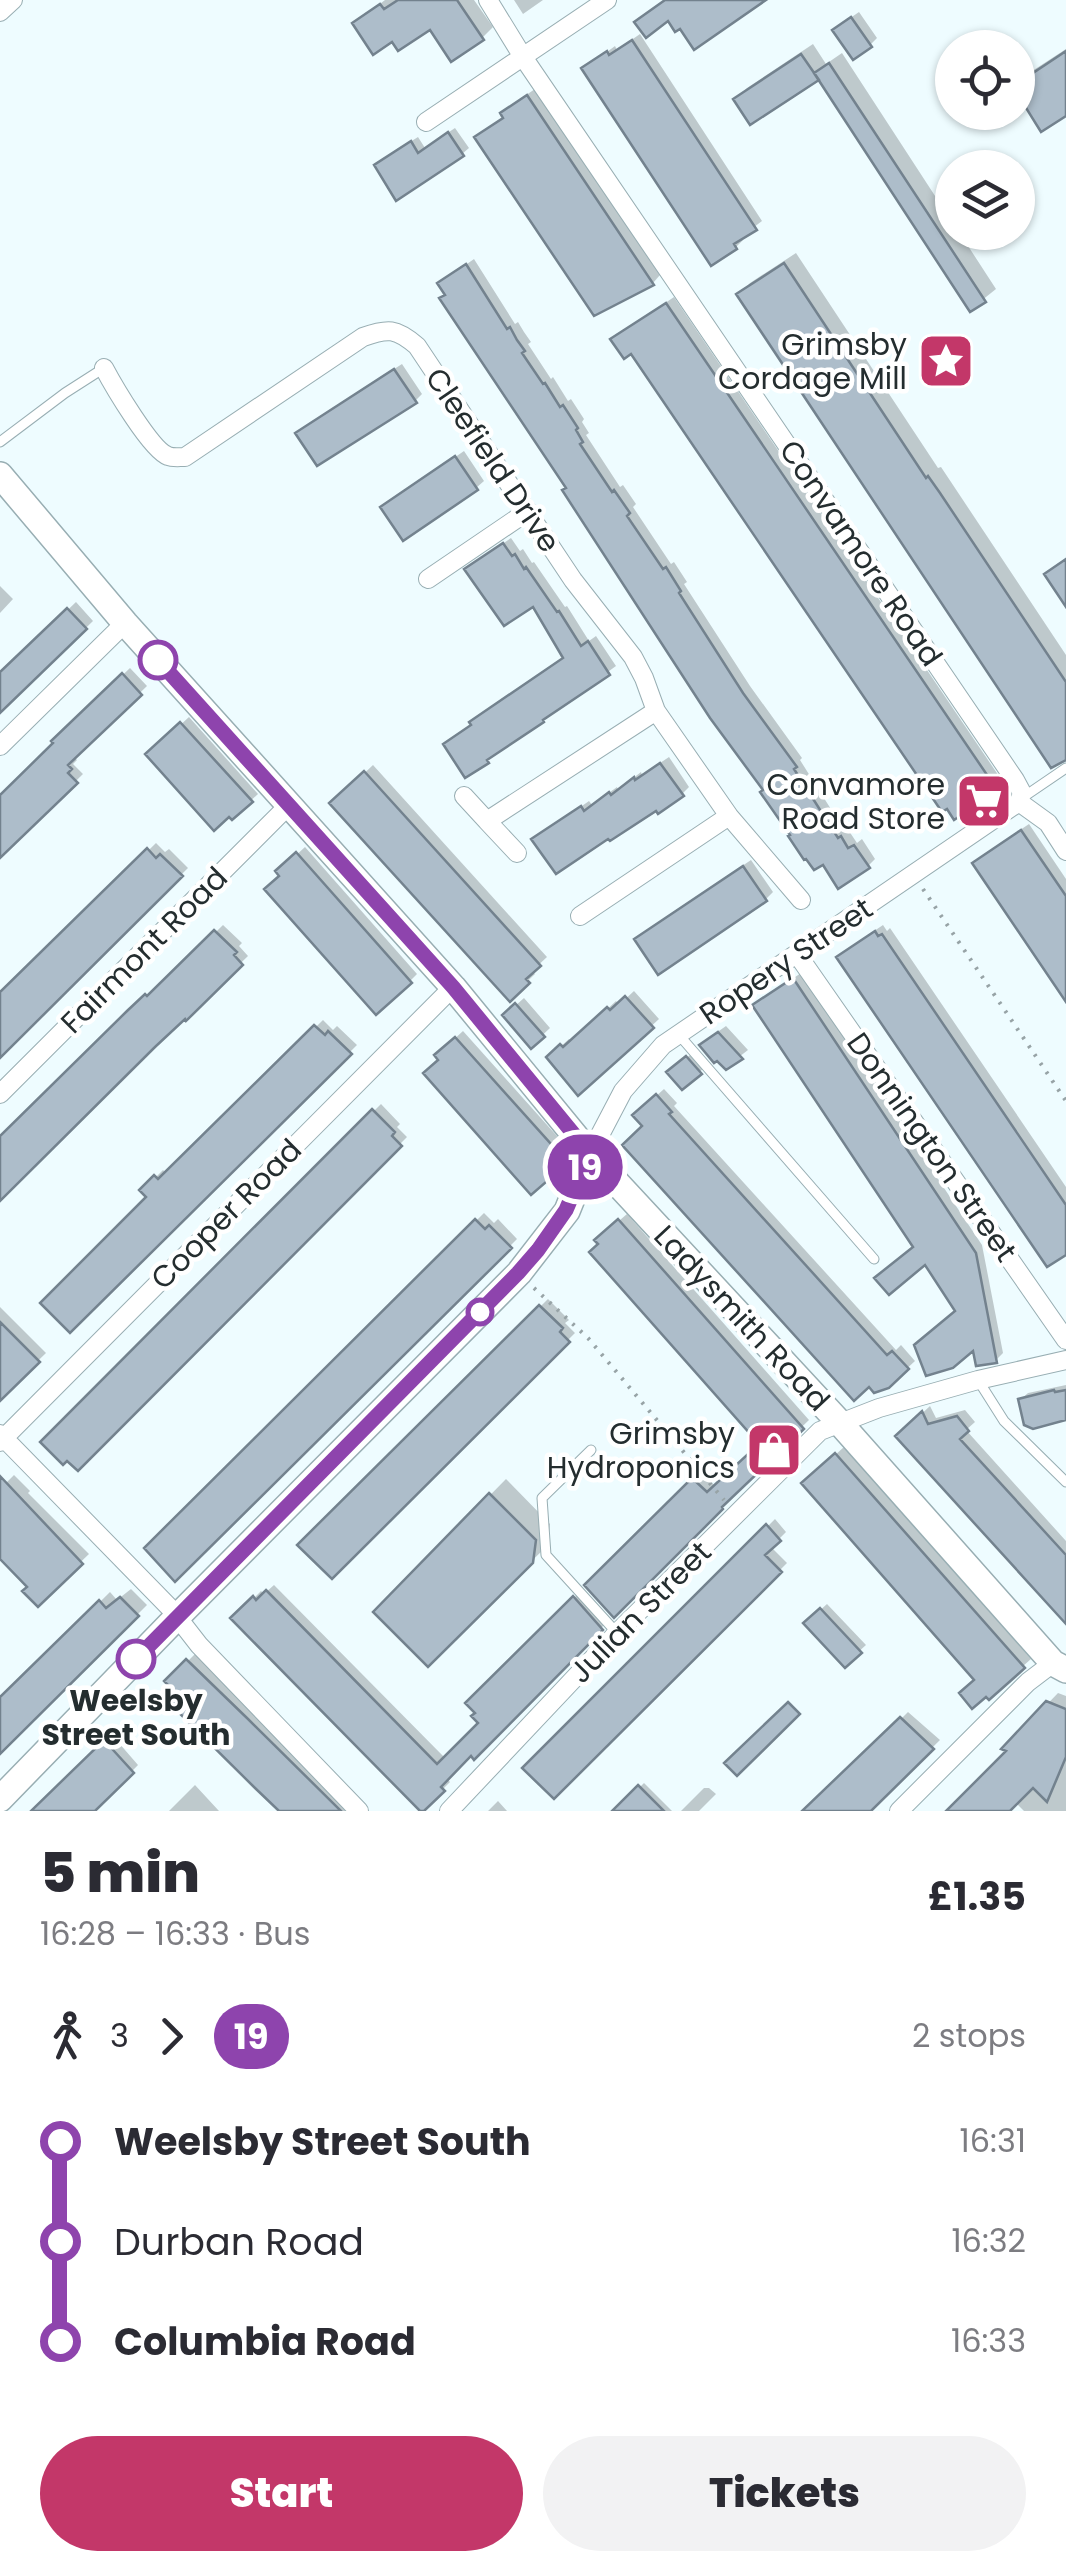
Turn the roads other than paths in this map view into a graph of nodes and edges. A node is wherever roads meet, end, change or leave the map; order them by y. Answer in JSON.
{"nodes":[{"id":1,"x":13,"y":0,"type":"edge"},
{"id":2,"x":488,"y":0,"type":"edge"},
{"id":3,"x":607,"y":0,"type":"edge"},
{"id":4,"x":0,"y":12,"type":"edge"},
{"id":5,"x":523,"y":57,"type":"junction"},
{"id":6,"x":426,"y":122,"type":"dead end"},
{"id":7,"x":104,"y":368,"type":"joint"},
{"id":8,"x":0,"y":442,"type":"edge"},
{"id":9,"x":0,"y":475,"type":"edge"},
{"id":10,"x":528,"y":511,"type":"junction"},
{"id":11,"x":428,"y":579,"type":"dead end"},
{"id":12,"x":125,"y":622,"type":"junction"},
{"id":13,"x":656,"y":711,"type":"junction"},
{"id":14,"x":0,"y":746,"type":"edge"},
{"id":15,"x":1066,"y":768,"type":"edge"},
{"id":16,"x":464,"y":796,"type":"dead end"},
{"id":17,"x":1019,"y":801,"type":"junction"},
{"id":18,"x":289,"y":805,"type":"junction"},
{"id":19,"x":729,"y":816,"type":"junction"},
{"id":20,"x":487,"y":821,"type":"junction"},
{"id":21,"x":1066,"y":851,"type":"edge"},
{"id":22,"x":517,"y":853,"type":"dead end"},
{"id":23,"x":801,"y":900,"type":"dead end"},
{"id":24,"x":580,"y":916,"type":"dead end"},
{"id":25,"x":797,"y":954,"type":"junction"},
{"id":26,"x":453,"y":987,"type":"junction"},
{"id":27,"x":678,"y":1034,"type":"junction"},
{"id":28,"x":0,"y":1094,"type":"edge"},
{"id":29,"x":590,"y":1154,"type":"junction"},
{"id":30,"x":874,"y":1260,"type":"dead end"},
{"id":31,"x":1066,"y":1340,"type":"edge"},
{"id":32,"x":1066,"y":1360,"type":"edge"},
{"id":33,"x":978,"y":1380,"type":"junction"},
{"id":34,"x":839,"y":1422,"type":"junction"},
{"id":35,"x":2,"y":1438,"type":"edge"},
{"id":36,"x":591,"y":1450,"type":"dead end"},
{"id":37,"x":1066,"y":1482,"type":"edge"},
{"id":38,"x":177,"y":1617,"type":"junction"},
{"id":39,"x":617,"y":1633,"type":"junction"},
{"id":40,"x":1059,"y":1666,"type":"edge"},
{"id":41,"x":0,"y":1799,"type":"edge"},
{"id":42,"x":359,"y":1811,"type":"edge"},
{"id":43,"x":449,"y":1811,"type":"edge"},
{"id":44,"x":900,"y":1811,"type":"edge"}],
"edges":[{"from":1,"to":4,"type":"street"},
{"from":2,"to":5,"type":"street","name":"Convamore Road"},
{"from":3,"to":5,"type":"street"},
{"from":5,"to":6,"type":"street"},
{"from":5,"to":17,"type":"street","name":"Convamore Road"},
{"from":7,"to":8,"type":"lane"},
{"from":7,"to":10,"type":"street","name":"Cleefield Drive"},
{"from":9,"to":12,"type":"street","name":"Ladysmith Road"},
{"from":10,"to":11,"type":"street"},
{"from":10,"to":13,"type":"street","name":"Cleefield Drive"},
{"from":12,"to":14,"type":"street"},
{"from":12,"to":18,"type":"street","name":"Ladysmith Road"},
{"from":13,"to":19,"type":"street","name":"Cleefield Drive"},
{"from":13,"to":20,"type":"street"},
{"from":15,"to":17,"type":"lane"},
{"from":16,"to":20,"type":"street"},
{"from":17,"to":21,"type":"street","name":"Convamore Road"},
{"from":17,"to":25,"type":"street","name":"Ropery Street"},
{"from":18,"to":26,"type":"street","name":"Ladysmith Road"},
{"from":18,"to":28,"type":"street","name":"Fairmont Road"},
{"from":19,"to":23,"type":"street","name":"Cleefield Drive"},
{"from":19,"to":24,"type":"street"},
{"from":20,"to":22,"type":"street"},
{"from":25,"to":27,"type":"street","name":"Ropery Street"},
{"from":25,"to":31,"type":"street","name":"Donnington Street"},
{"from":26,"to":29,"type":"street","name":"Ladysmith Road"},
{"from":26,"to":35,"type":"street","name":"Cooper Road"},
{"from":27,"to":29,"type":"street","name":"Ropery Street"},
{"from":27,"to":30,"type":"lane"},
{"from":29,"to":34,"type":"street","name":"Ladysmith Road"},
{"from":29,"to":38,"type":"street"},
{"from":32,"to":33,"type":"street","name":"Julian Street"},
{"from":33,"to":34,"type":"street","name":"Julian Street"},
{"from":33,"to":37,"type":"lane"},
{"from":34,"to":39,"type":"street","name":"Julian Street"},
{"from":34,"to":40,"type":"street","name":"Ladysmith Road"},
{"from":35,"to":38,"type":"street"},
{"from":36,"to":39,"type":"lane"},
{"from":38,"to":41,"type":"street"},
{"from":38,"to":42,"type":"street"},
{"from":39,"to":43,"type":"street","name":"Julian Street"},
{"from":40,"to":44,"type":"street"}]}
